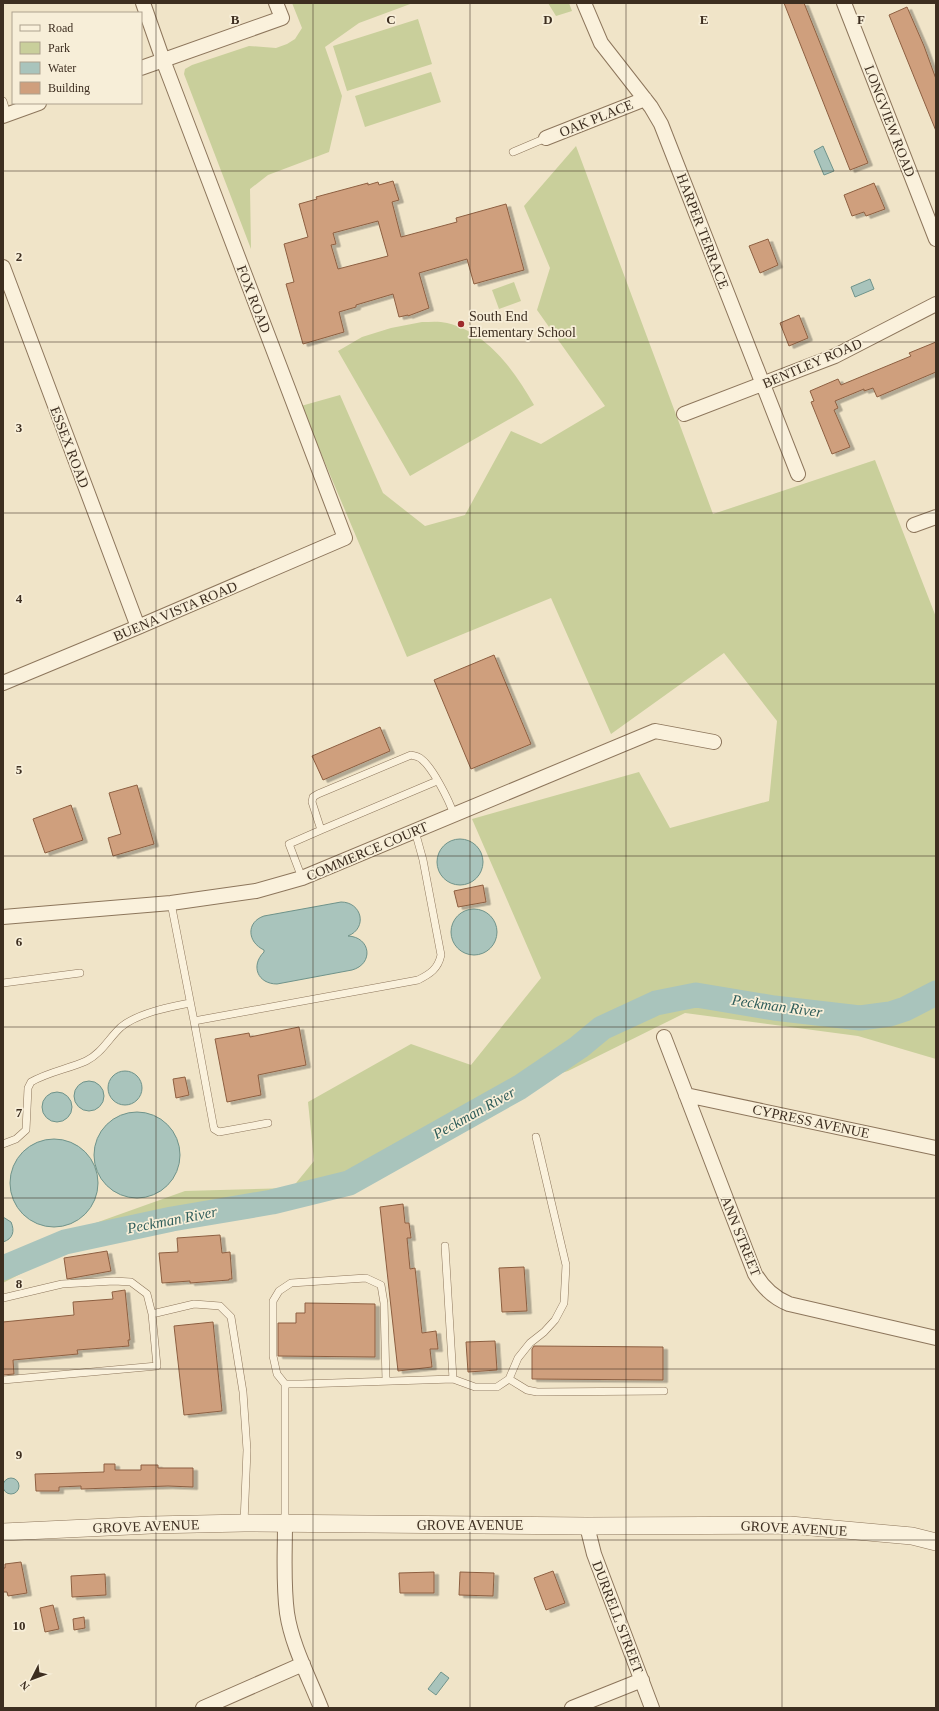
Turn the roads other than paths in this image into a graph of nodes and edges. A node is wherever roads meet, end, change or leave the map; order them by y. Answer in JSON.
{"nodes":[{"id":1,"x":143,"y":3,"type":"edge"},
{"id":2,"x":276,"y":3,"type":"edge"},
{"id":3,"x":584,"y":3,"type":"edge"},
{"id":4,"x":844,"y":3,"type":"edge"},
{"id":5,"x":163,"y":60,"type":"junction"},
{"id":6,"x":142,"y":68,"type":"edge"},
{"id":7,"x":645,"y":99,"type":"junction"},
{"id":8,"x":34,"y":104,"type":"edge"},
{"id":9,"x":4,"y":110,"type":"edge"},
{"id":10,"x":546,"y":138,"type":"joint"},
{"id":11,"x":513,"y":152,"type":"dead end"},
{"id":12,"x":936,"y":239,"type":"edge"},
{"id":13,"x":3,"y":267,"type":"edge"},
{"id":14,"x":936,"y":304,"type":"edge"},
{"id":15,"x":763,"y":384,"type":"junction"},
{"id":16,"x":684,"y":414,"type":"dead end"},
{"id":17,"x":798,"y":474,"type":"dead end"},
{"id":18,"x":936,"y":516,"type":"edge"},
{"id":19,"x":914,"y":525,"type":"dead end"},
{"id":20,"x":346,"y":538,"type":"joint"},
{"id":21,"x":138,"y":627,"type":"junction"},
{"id":22,"x":3,"y":683,"type":"edge"},
{"id":23,"x":714,"y":742,"type":"dead end"},
{"id":24,"x":437,"y":781,"type":"junction"},
{"id":25,"x":454,"y":815,"type":"junction"},
{"id":26,"x":321,"y":830,"type":"junction"},
{"id":27,"x":415,"y":831,"type":"junction"},
{"id":28,"x":302,"y":878,"type":"junction"},
{"id":29,"x":171,"y":903,"type":"junction"},
{"id":30,"x":3,"y":917,"type":"edge"},
{"id":31,"x":80,"y":973,"type":"dead end"},
{"id":32,"x":3,"y":983,"type":"edge"},
{"id":33,"x":190,"y":1004,"type":"junction"},
{"id":34,"x":194,"y":1021,"type":"junction"},
{"id":35,"x":664,"y":1037,"type":"dead end"},
{"id":36,"x":686,"y":1095,"type":"junction"},
{"id":37,"x":268,"y":1123,"type":"dead end"},
{"id":38,"x":536,"y":1137,"type":"dead end"},
{"id":39,"x":3,"y":1144,"type":"edge"},
{"id":40,"x":936,"y":1148,"type":"edge"},
{"id":41,"x":445,"y":1246,"type":"dead end"},
{"id":42,"x":3,"y":1298,"type":"edge"},
{"id":43,"x":152,"y":1314,"type":"junction"},
{"id":44,"x":936,"y":1338,"type":"edge"},
{"id":45,"x":453,"y":1378,"type":"junction"},
{"id":46,"x":509,"y":1379,"type":"junction"},
{"id":47,"x":3,"y":1380,"type":"edge"},
{"id":48,"x":386,"y":1381,"type":"junction"},
{"id":49,"x":285,"y":1384,"type":"junction"},
{"id":50,"x":664,"y":1390,"type":"dead end"},
{"id":51,"x":244,"y":1523,"type":"junction"},
{"id":52,"x":285,"y":1524,"type":"junction"},
{"id":53,"x":587,"y":1526,"type":"junction"},
{"id":54,"x":3,"y":1532,"type":"edge"},
{"id":55,"x":936,"y":1542,"type":"edge"},
{"id":56,"x":303,"y":1664,"type":"junction"},
{"id":57,"x":642,"y":1680,"type":"junction"},
{"id":58,"x":203,"y":1708,"type":"edge"},
{"id":59,"x":321,"y":1708,"type":"edge"},
{"id":60,"x":572,"y":1708,"type":"edge"},
{"id":61,"x":652,"y":1708,"type":"edge"}],
"edges":[{"from":1,"to":5,"type":"street","name":"FOX ROAD"},
{"from":2,"to":5,"type":"street"},
{"from":3,"to":7,"type":"street","name":"HARPER TERRACE"},
{"from":4,"to":12,"type":"street","name":"LONGVIEW ROAD"},
{"from":5,"to":6,"type":"street"},
{"from":5,"to":20,"type":"street","name":"FOX ROAD"},
{"from":7,"to":10,"type":"street","name":"OAK PLACE"},
{"from":7,"to":15,"type":"street","name":"HARPER TERRACE"},
{"from":8,"to":9,"type":"street"},
{"from":10,"to":11,"type":"lane"},
{"from":13,"to":21,"type":"street","name":"ESSEX ROAD"},
{"from":14,"to":15,"type":"street","name":"BENTLEY ROAD"},
{"from":15,"to":16,"type":"street","name":"BENTLEY ROAD"},
{"from":15,"to":17,"type":"street","name":"HARPER TERRACE"},
{"from":18,"to":19,"type":"street"},
{"from":20,"to":21,"type":"street","name":"BUENA VISTA ROAD"},
{"from":21,"to":22,"type":"street","name":"BUENA VISTA ROAD"},
{"from":23,"to":25,"type":"street","name":"COMMERCE COURT"},
{"from":24,"to":25,"type":"lane"},
{"from":24,"to":26,"type":"lane"},
{"from":24,"to":26,"type":"lane"},
{"from":25,"to":27,"type":"street","name":"COMMERCE COURT"},
{"from":26,"to":28,"type":"lane"},
{"from":27,"to":28,"type":"street","name":"COMMERCE COURT"},
{"from":27,"to":34,"type":"lane"},
{"from":28,"to":29,"type":"street","name":"COMMERCE COURT"},
{"from":29,"to":30,"type":"street","name":"COMMERCE COURT"},
{"from":29,"to":33,"type":"lane"},
{"from":31,"to":32,"type":"lane"},
{"from":33,"to":34,"type":"lane"},
{"from":33,"to":39,"type":"lane"},
{"from":34,"to":37,"type":"lane"},
{"from":35,"to":36,"type":"street","name":"ANN STREET"},
{"from":36,"to":40,"type":"street","name":"CYPRESS AVENUE"},
{"from":36,"to":44,"type":"street","name":"ANN STREET"},
{"from":38,"to":46,"type":"lane"},
{"from":41,"to":45,"type":"lane"},
{"from":42,"to":43,"type":"lane"},
{"from":43,"to":47,"type":"lane"},
{"from":43,"to":51,"type":"lane"},
{"from":45,"to":46,"type":"lane"},
{"from":45,"to":48,"type":"lane"},
{"from":46,"to":50,"type":"lane"},
{"from":48,"to":49,"type":"lane"},
{"from":48,"to":49,"type":"lane"},
{"from":49,"to":52,"type":"lane"},
{"from":51,"to":52,"type":"street","name":"GROVE AVENUE"},
{"from":51,"to":54,"type":"street","name":"GROVE AVENUE"},
{"from":52,"to":53,"type":"street","name":"GROVE AVENUE"},
{"from":52,"to":56,"type":"street"},
{"from":53,"to":55,"type":"street","name":"GROVE AVENUE"},
{"from":53,"to":57,"type":"street","name":"DURRELL STREET"},
{"from":56,"to":58,"type":"street"},
{"from":56,"to":59,"type":"street"},
{"from":57,"to":60,"type":"street"},
{"from":57,"to":61,"type":"street","name":"DURRELL STREET"}]}
